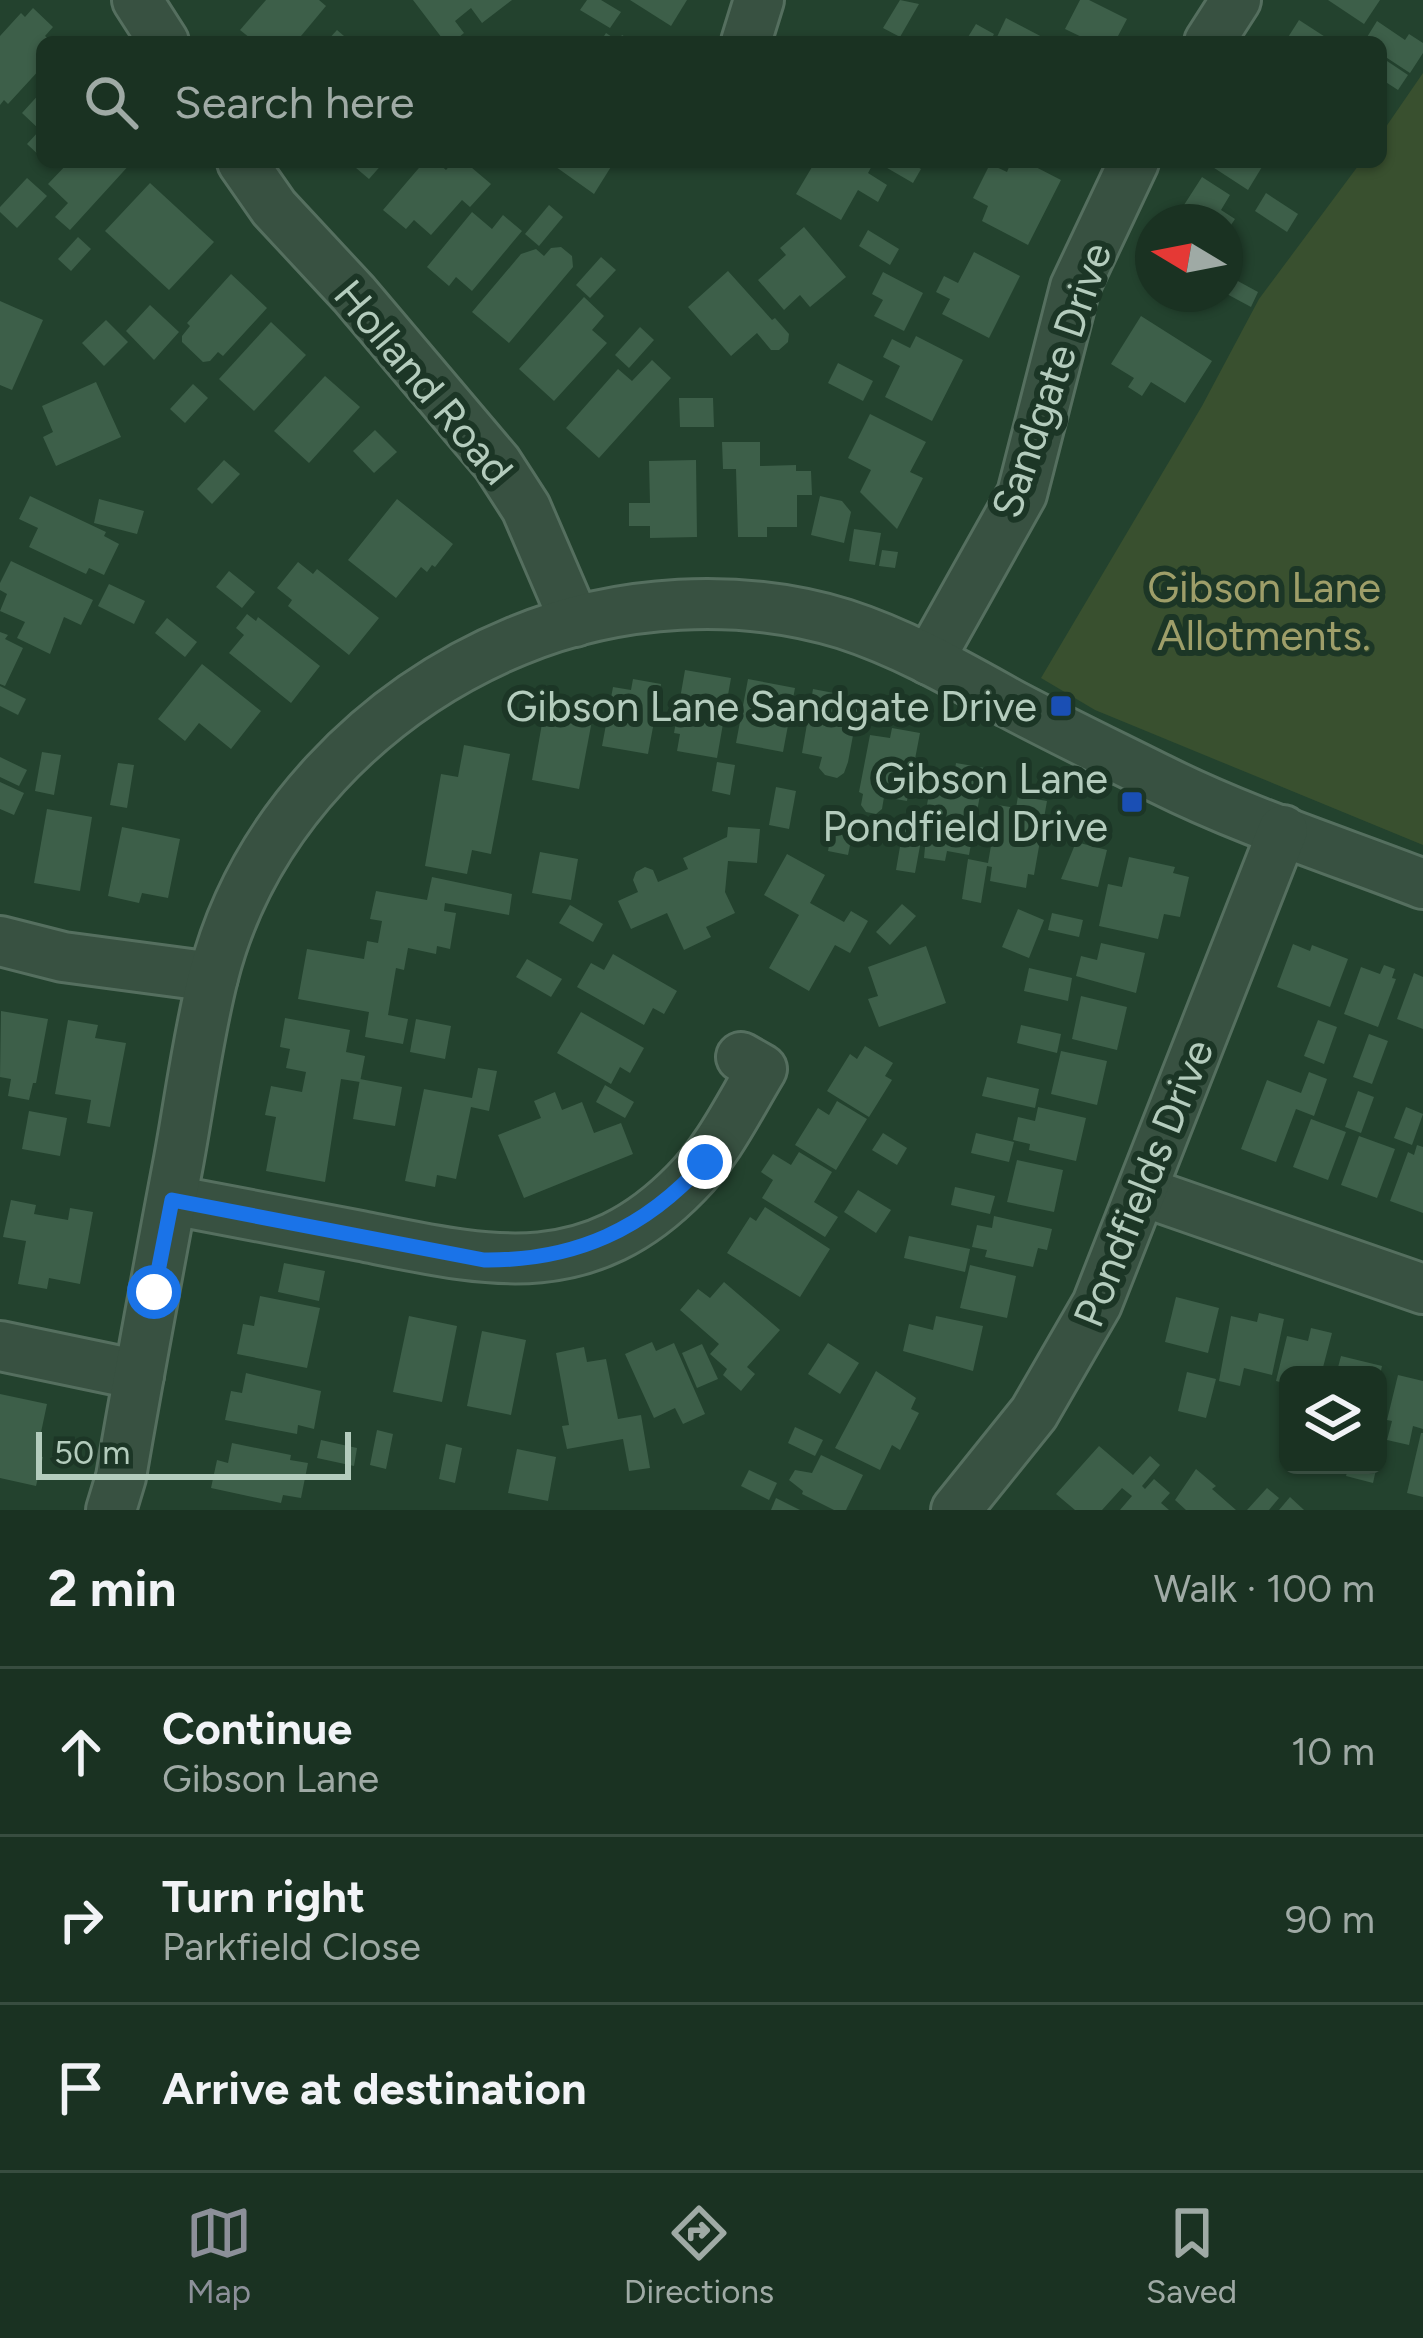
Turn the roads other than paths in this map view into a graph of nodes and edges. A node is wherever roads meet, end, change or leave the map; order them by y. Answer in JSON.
{"nodes":[{"id":1,"x":137,"y":0,"type":"edge"},
{"id":2,"x":759,"y":0,"type":"edge"},
{"id":3,"x":160,"y":36,"type":"edge"},
{"id":4,"x":748,"y":36,"type":"edge"},
{"id":5,"x":246,"y":168,"type":"edge"},
{"id":6,"x":1131,"y":168,"type":"edge"},
{"id":7,"x":575,"y":622,"type":"junction"},
{"id":8,"x":929,"y":660,"type":"junction"},
{"id":9,"x":1283,"y":830,"type":"junction"},
{"id":10,"x":1423,"y":884,"type":"edge"},
{"id":11,"x":0,"y":940,"type":"edge"},
{"id":12,"x":213,"y":977,"type":"junction"},
{"id":13,"x":741,"y":1057,"type":"dead end"},
{"id":14,"x":1144,"y":1192,"type":"junction"},
{"id":15,"x":172,"y":1200,"type":"junction"},
{"id":16,"x":1423,"y":1289,"type":"edge"},
{"id":17,"x":0,"y":1346,"type":"edge"},
{"id":18,"x":139,"y":1375,"type":"junction"},
{"id":19,"x":111,"y":1510,"type":"edge"},
{"id":20,"x":956,"y":1510,"type":"edge"}],
"edges":[{"from":1,"to":3,"type":"street"},
{"from":2,"to":4,"type":"street"},
{"from":5,"to":7,"type":"street","name":"Holland Road"},
{"from":6,"to":8,"type":"street","name":"Sandgate Drive"},
{"from":7,"to":8,"type":"street"},
{"from":7,"to":12,"type":"street"},
{"from":8,"to":9,"type":"street"},
{"from":9,"to":10,"type":"street"},
{"from":9,"to":14,"type":"street","name":"Pondfields Drive"},
{"from":11,"to":12,"type":"street"},
{"from":12,"to":15,"type":"street"},
{"from":13,"to":15,"type":"street"},
{"from":14,"to":16,"type":"street"},
{"from":14,"to":20,"type":"street","name":"Pondfields Drive"},
{"from":15,"to":18,"type":"street"},
{"from":17,"to":18,"type":"street"},
{"from":18,"to":19,"type":"street"}]}
